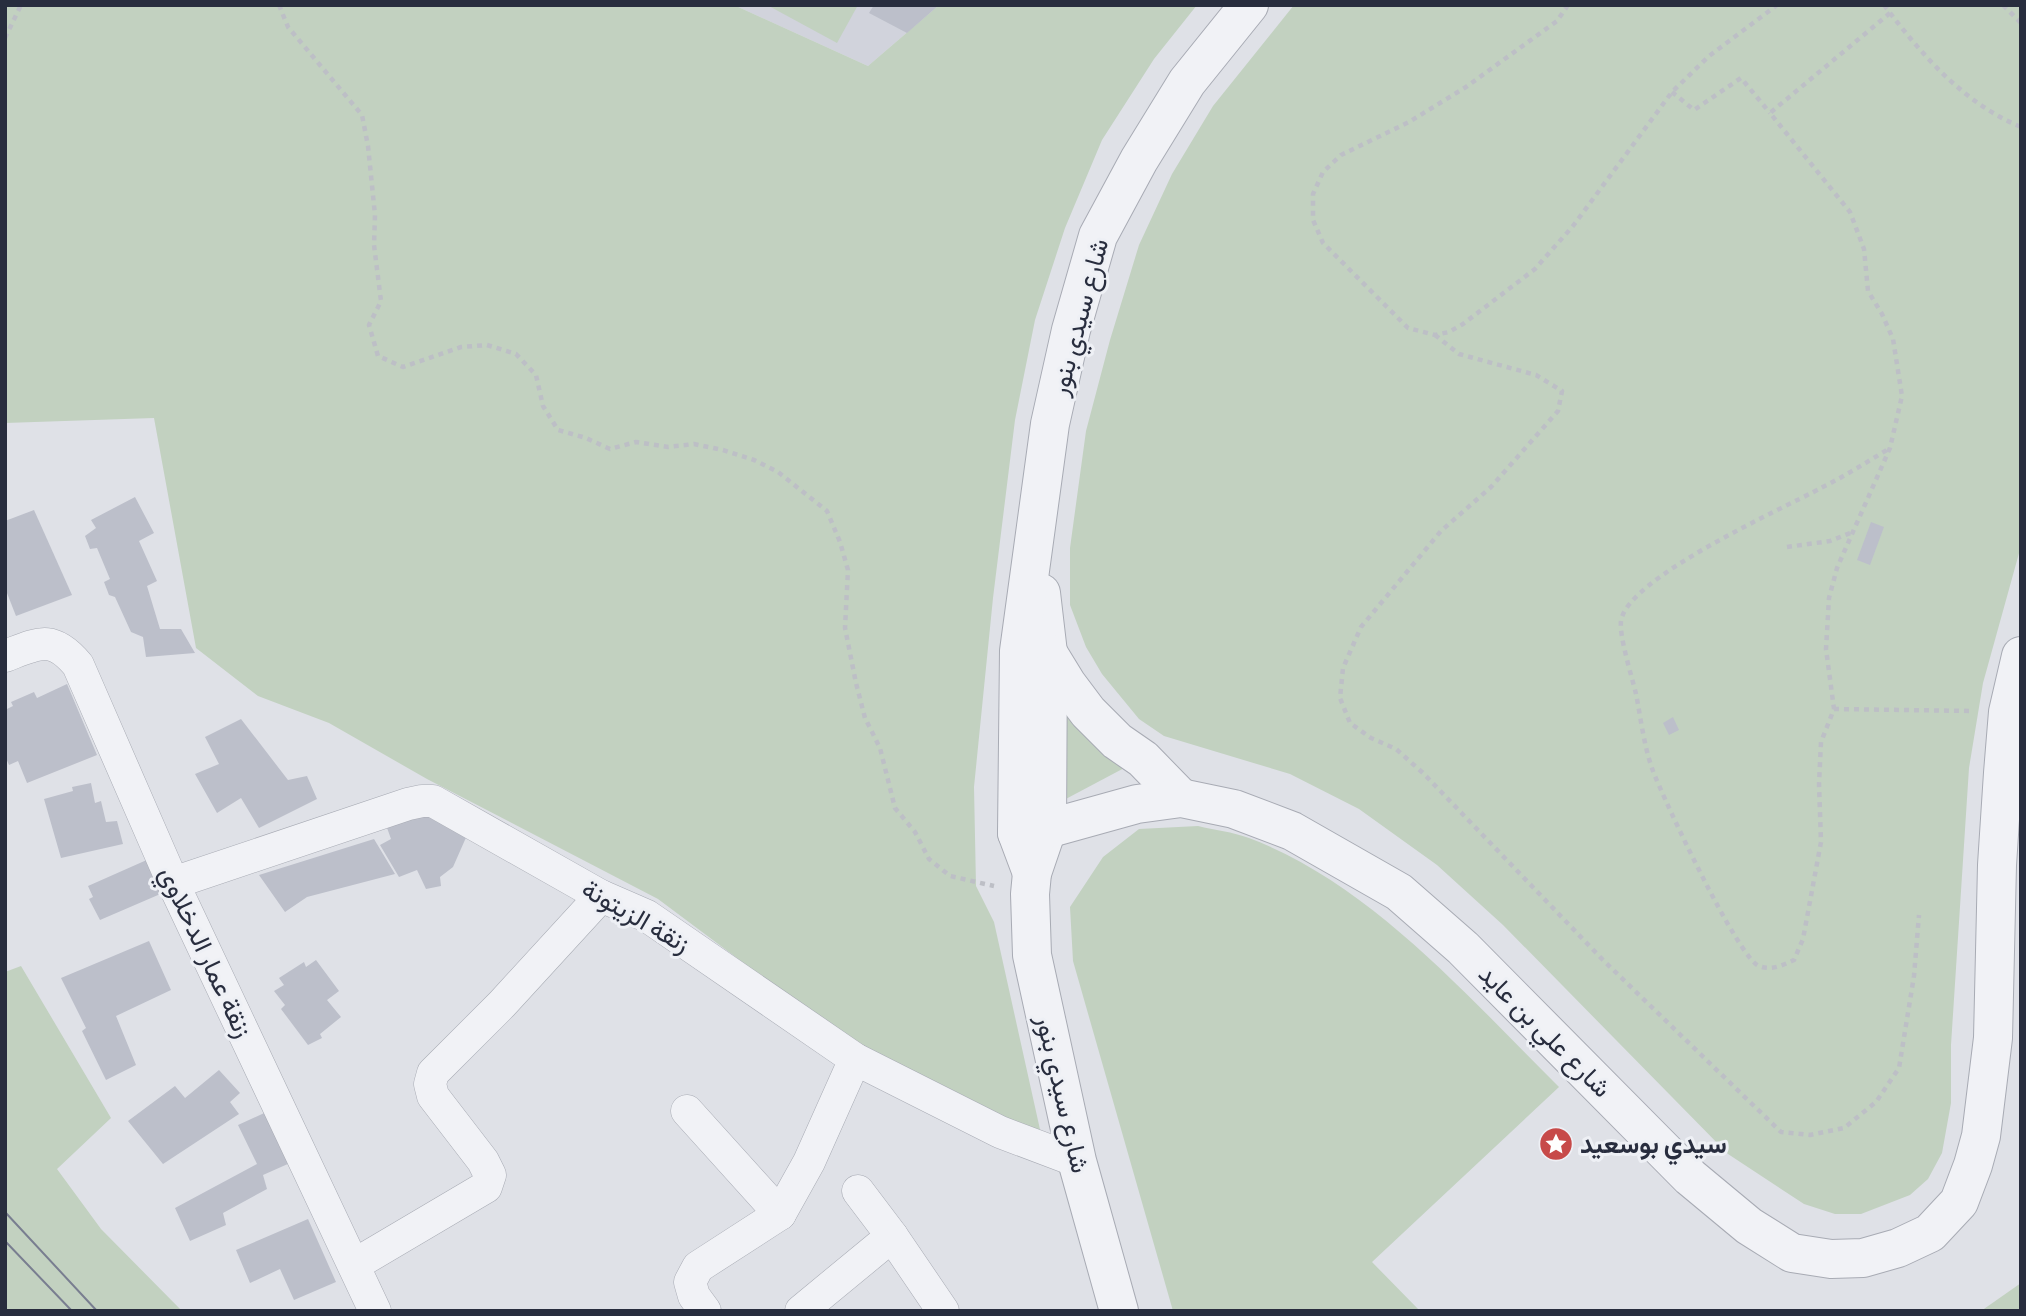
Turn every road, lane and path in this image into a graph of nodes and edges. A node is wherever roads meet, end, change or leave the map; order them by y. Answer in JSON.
{"nodes":[{"id":1,"x":21,"y":5,"type":"edge"},
{"id":2,"x":279,"y":5,"type":"edge"},
{"id":3,"x":1249,"y":5,"type":"edge"},
{"id":4,"x":1568,"y":5,"type":"edge"},
{"id":5,"x":1777,"y":5,"type":"edge"},
{"id":6,"x":1884,"y":5,"type":"edge"},
{"id":7,"x":2003,"y":5,"type":"edge"},
{"id":8,"x":1889,"y":13,"type":"junction"},
{"id":9,"x":2021,"y":23,"type":"edge"},
{"id":10,"x":5,"y":38,"type":"edge"},
{"id":11,"x":1672,"y":92,"type":"junction"},
{"id":12,"x":1770,"y":113,"type":"junction"},
{"id":13,"x":2021,"y":127,"type":"edge"},
{"id":14,"x":1435,"y":335,"type":"junction"},
{"id":15,"x":1890,"y":448,"type":"junction"},
{"id":16,"x":1854,"y":531,"type":"junction"},
{"id":17,"x":1035,"y":546,"type":"junction"},
{"id":18,"x":1787,"y":547,"type":"dead end"},
{"id":19,"x":1048,"y":653,"type":"junction"},
{"id":20,"x":5,"y":656,"type":"edge"},
{"id":21,"x":2021,"y":656,"type":"edge"},
{"id":22,"x":1834,"y":709,"type":"junction"},
{"id":23,"x":2008,"y":712,"type":"junction"},
{"id":24,"x":1181,"y":798,"type":"junction"},
{"id":25,"x":1032,"y":831,"type":"junction"},
{"id":26,"x":173,"y":883,"type":"junction"},
{"id":27,"x":1031,"y":883,"type":"junction"},
{"id":28,"x":601,"y":896,"type":"junction"},
{"id":29,"x":1919,"y":915,"type":"dead end"},
{"id":30,"x":855,"y":1059,"type":"junction"},
{"id":31,"x":687,"y":1111,"type":"dead end"},
{"id":32,"x":1077,"y":1161,"type":"junction"},
{"id":33,"x":858,"y":1191,"type":"dead end"},
{"id":34,"x":780,"y":1214,"type":"junction"},
{"id":35,"x":892,"y":1236,"type":"junction"},
{"id":36,"x":354,"y":1265,"type":"junction"},
{"id":37,"x":375,"y":1311,"type":"edge"},
{"id":38,"x":705,"y":1311,"type":"edge"},
{"id":39,"x":801,"y":1311,"type":"edge"},
{"id":40,"x":943,"y":1311,"type":"edge"},
{"id":41,"x":1119,"y":1311,"type":"edge"}],
"edges":[{"from":1,"to":10,"type":"path"},
{"from":2,"to":27,"type":"path"},
{"from":3,"to":17,"type":"street","name":"شارع سيدي بنور"},
{"from":4,"to":14,"type":"path"},
{"from":5,"to":11,"type":"path"},
{"from":6,"to":8,"type":"path"},
{"from":7,"to":9,"type":"path"},
{"from":8,"to":12,"type":"path"},
{"from":8,"to":13,"type":"path"},
{"from":11,"to":12,"type":"path"},
{"from":11,"to":14,"type":"path"},
{"from":12,"to":15,"type":"path"},
{"from":14,"to":29,"type":"path"},
{"from":15,"to":16,"type":"path"},
{"from":15,"to":22,"type":"path"},
{"from":16,"to":18,"type":"path"},
{"from":16,"to":22,"type":"path"},
{"from":17,"to":19,"type":"street","name":"شارع سيدي بنور"},
{"from":17,"to":25,"type":"street","name":"شارع سيدي بنور"},
{"from":19,"to":24,"type":"street"},
{"from":19,"to":25,"type":"street","name":"شارع سيدي بنور"},
{"from":20,"to":26,"type":"street","name":"زنقة عمار الدخلاوي"},
{"from":21,"to":23,"type":"street","name":"شارع علي بن عايد"},
{"from":22,"to":23,"type":"path"},
{"from":23,"to":24,"type":"street","name":"شارع علي بن عايد"},
{"from":24,"to":25,"type":"street","name":"شارع علي بن عايد"},
{"from":25,"to":27,"type":"street","name":"شارع سيدي بنور"},
{"from":26,"to":28,"type":"street","name":"زنقة الزيتونة"},
{"from":26,"to":36,"type":"street","name":"زنقة عمار الدخلاوي"},
{"from":27,"to":32,"type":"street","name":"شارع سيدي بنور"},
{"from":28,"to":30,"type":"street","name":"زنقة الزيتونة"},
{"from":28,"to":36,"type":"street"},
{"from":30,"to":32,"type":"street","name":"زنقة الزيتونة"},
{"from":30,"to":34,"type":"street"},
{"from":31,"to":34,"type":"street"},
{"from":32,"to":41,"type":"street","name":"شارع سيدي بنور"},
{"from":33,"to":35,"type":"street"},
{"from":34,"to":38,"type":"street"},
{"from":35,"to":39,"type":"street"},
{"from":35,"to":40,"type":"street"},
{"from":36,"to":37,"type":"street","name":"زنقة عمار الدخلاوي"}]}
